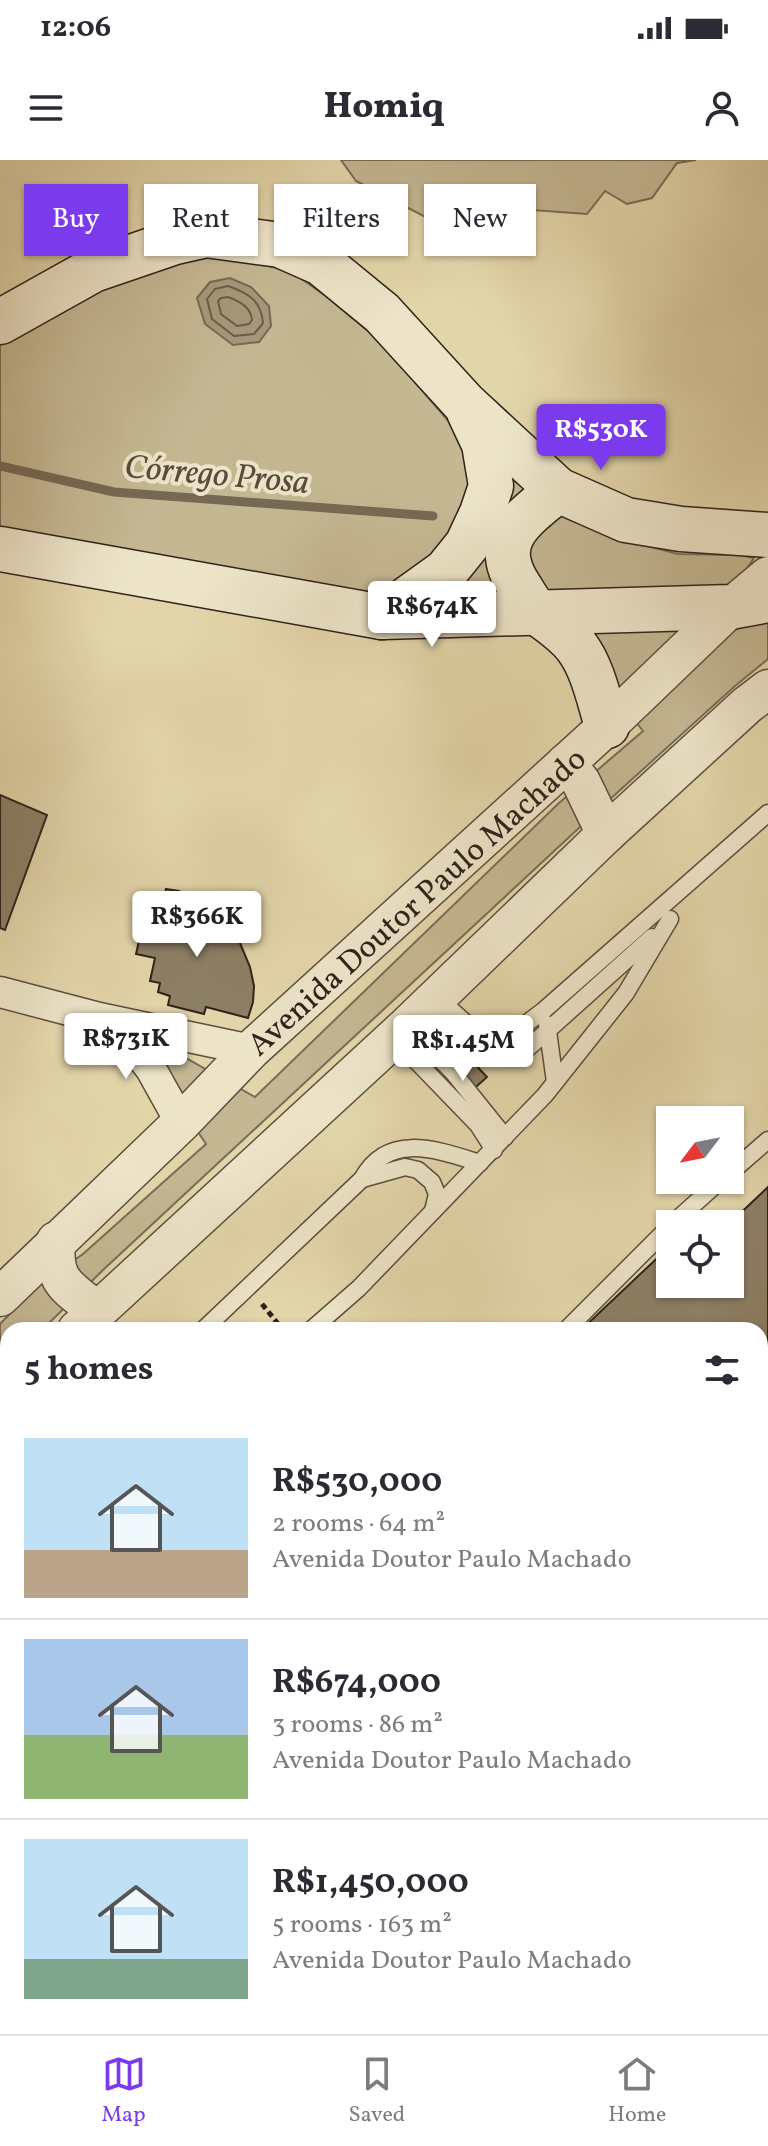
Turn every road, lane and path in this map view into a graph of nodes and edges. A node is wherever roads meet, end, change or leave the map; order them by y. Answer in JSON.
{"nodes":[{"id":1,"x":0,"y":322,"type":"edge"},
{"id":2,"x":465,"y":404,"type":"junction"},
{"id":3,"x":558,"y":490,"type":"junction"},
{"id":4,"x":768,"y":535,"type":"edge"},
{"id":5,"x":0,"y":549,"type":"edge"},
{"id":6,"x":768,"y":576,"type":"edge"},
{"id":7,"x":750,"y":603,"type":"edge"},
{"id":8,"x":536,"y":612,"type":"junction"},
{"id":9,"x":382,"y":617,"type":"junction"},
{"id":10,"x":768,"y":689,"type":"edge"},
{"id":11,"x":607,"y":726,"type":"junction"},
{"id":12,"x":566,"y":763,"type":"junction"},
{"id":13,"x":768,"y":813,"type":"edge"},
{"id":14,"x":606,"y":834,"type":"junction"},
{"id":15,"x":664,"y":914,"type":"junction"},
{"id":16,"x":0,"y":992,"type":"edge"},
{"id":17,"x":437,"y":997,"type":"junction"},
{"id":18,"x":543,"y":1011,"type":"junction"},
{"id":19,"x":99,"y":1018,"type":"junction"},
{"id":20,"x":549,"y":1030,"type":"junction"},
{"id":21,"x":400,"y":1032,"type":"junction"},
{"id":22,"x":490,"y":1045,"type":"junction"},
{"id":23,"x":251,"y":1050,"type":"junction"},
{"id":24,"x":555,"y":1082,"type":"junction"},
{"id":25,"x":181,"y":1123,"type":"junction"},
{"id":26,"x":768,"y":1140,"type":"edge"},
{"id":27,"x":500,"y":1143,"type":"junction"},
{"id":28,"x":744,"y":1161,"type":"edge"},
{"id":29,"x":480,"y":1163,"type":"junction"},
{"id":30,"x":362,"y":1179,"type":"junction"},
{"id":31,"x":705,"y":1194,"type":"edge"},
{"id":32,"x":688,"y":1210,"type":"edge"},
{"id":33,"x":433,"y":1211,"type":"junction"},
{"id":34,"x":656,"y":1240,"type":"edge"},
{"id":35,"x":56,"y":1241,"type":"junction"},
{"id":36,"x":0,"y":1297,"type":"edge"},
{"id":37,"x":260,"y":1301,"type":"dead end"},
{"id":38,"x":87,"y":1320,"type":"edge"},
{"id":39,"x":211,"y":1322,"type":"edge"},
{"id":40,"x":277,"y":1322,"type":"edge"},
{"id":41,"x":320,"y":1322,"type":"edge"},
{"id":42,"x":574,"y":1322,"type":"edge"}],
"edges":[{"from":1,"to":2,"type":"main road"},
{"from":2,"to":3,"type":"main road"},
{"from":2,"to":9,"type":"main road"},
{"from":3,"to":4,"type":"main road"},
{"from":3,"to":8,"type":"main road"},
{"from":5,"to":9,"type":"main road"},
{"from":6,"to":7,"type":"street","name":"Avenida Doutor Paulo Machado"},
{"from":7,"to":8,"type":"main road"},
{"from":7,"to":11,"type":"street","name":"Avenida Doutor Paulo Machado"},
{"from":8,"to":9,"type":"main road"},
{"from":8,"to":11,"type":"main road"},
{"from":10,"to":14,"type":"street"},
{"from":11,"to":12,"type":"street","name":"Avenida Doutor Paulo Machado"},
{"from":12,"to":14,"type":"street"},
{"from":12,"to":23,"type":"street","name":"Avenida Doutor Paulo Machado"},
{"from":13,"to":15,"type":"lane"},
{"from":14,"to":17,"type":"street"},
{"from":15,"to":18,"type":"lane"},
{"from":15,"to":20,"type":"lane"},
{"from":15,"to":24,"type":"lane"},
{"from":16,"to":19,"type":"street"},
{"from":17,"to":21,"type":"street"},
{"from":17,"to":22,"type":"lane"},
{"from":18,"to":20,"type":"lane"},
{"from":18,"to":22,"type":"lane"},
{"from":19,"to":23,"type":"street"},
{"from":19,"to":25,"type":"street"},
{"from":20,"to":22,"type":"lane"},
{"from":20,"to":24,"type":"lane"},
{"from":21,"to":27,"type":"lane"},
{"from":21,"to":38,"type":"street"},
{"from":23,"to":25,"type":"street","name":"Avenida Doutor Paulo Machado"},
{"from":24,"to":27,"type":"lane"},
{"from":25,"to":35,"type":"street","name":"Avenida Doutor Paulo Machado"},
{"from":26,"to":28,"type":"lane"},
{"from":27,"to":29,"type":"lane"},
{"from":29,"to":30,"type":"lane"},
{"from":29,"to":33,"type":"lane"},
{"from":30,"to":33,"type":"lane"},
{"from":30,"to":39,"type":"lane"},
{"from":31,"to":32,"type":"lane"},
{"from":33,"to":41,"type":"lane"},
{"from":34,"to":42,"type":"lane"},
{"from":35,"to":36,"type":"street","name":"Avenida Doutor Paulo Machado"},
{"from":35,"to":38,"type":"street"},
{"from":37,"to":40,"type":"path"}]}
